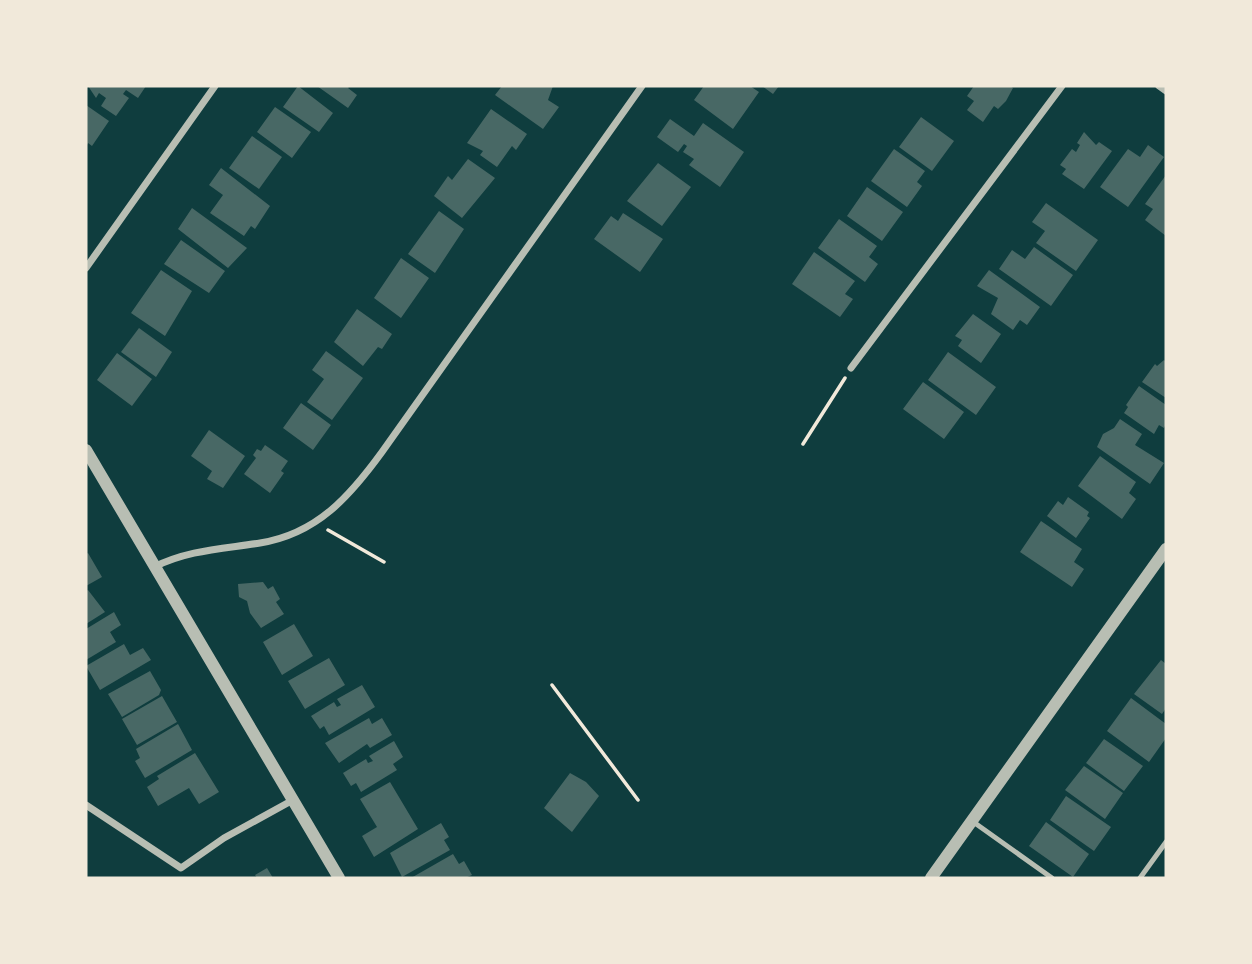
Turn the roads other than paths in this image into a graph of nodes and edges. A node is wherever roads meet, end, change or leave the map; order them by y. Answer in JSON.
{"nodes":[{"id":1,"x":215,"y":86,"type":"edge"},
{"id":2,"x":642,"y":86,"type":"edge"},
{"id":3,"x":1062,"y":86,"type":"edge"},
{"id":4,"x":1159,"y":86,"type":"edge"},
{"id":5,"x":1166,"y":91,"type":"edge"},
{"id":6,"x":86,"y":268,"type":"edge"},
{"id":7,"x":851,"y":368,"type":"road end"},
{"id":8,"x":86,"y":450,"type":"edge"},
{"id":9,"x":1166,"y":549,"type":"edge"},
{"id":10,"x":155,"y":568,"type":"junction"},
{"id":11,"x":293,"y":800,"type":"junction"},
{"id":12,"x":86,"y":805,"type":"edge"},
{"id":13,"x":972,"y":821,"type":"junction"},
{"id":14,"x":1166,"y":842,"type":"edge"},
{"id":15,"x":338,"y":878,"type":"edge"},
{"id":16,"x":931,"y":878,"type":"edge"},
{"id":17,"x":1052,"y":878,"type":"edge"},
{"id":18,"x":1140,"y":878,"type":"edge"}],
"edges":[{"from":1,"to":6,"type":"street"},
{"from":2,"to":10,"type":"street"},
{"from":3,"to":7,"type":"street"},
{"from":4,"to":5,"type":"street"},
{"from":8,"to":10,"type":"street"},
{"from":9,"to":13,"type":"street"},
{"from":10,"to":11,"type":"street"},
{"from":11,"to":12,"type":"street"},
{"from":11,"to":15,"type":"street"},
{"from":13,"to":16,"type":"street"},
{"from":13,"to":17,"type":"lane"},
{"from":14,"to":18,"type":"lane"}]}
